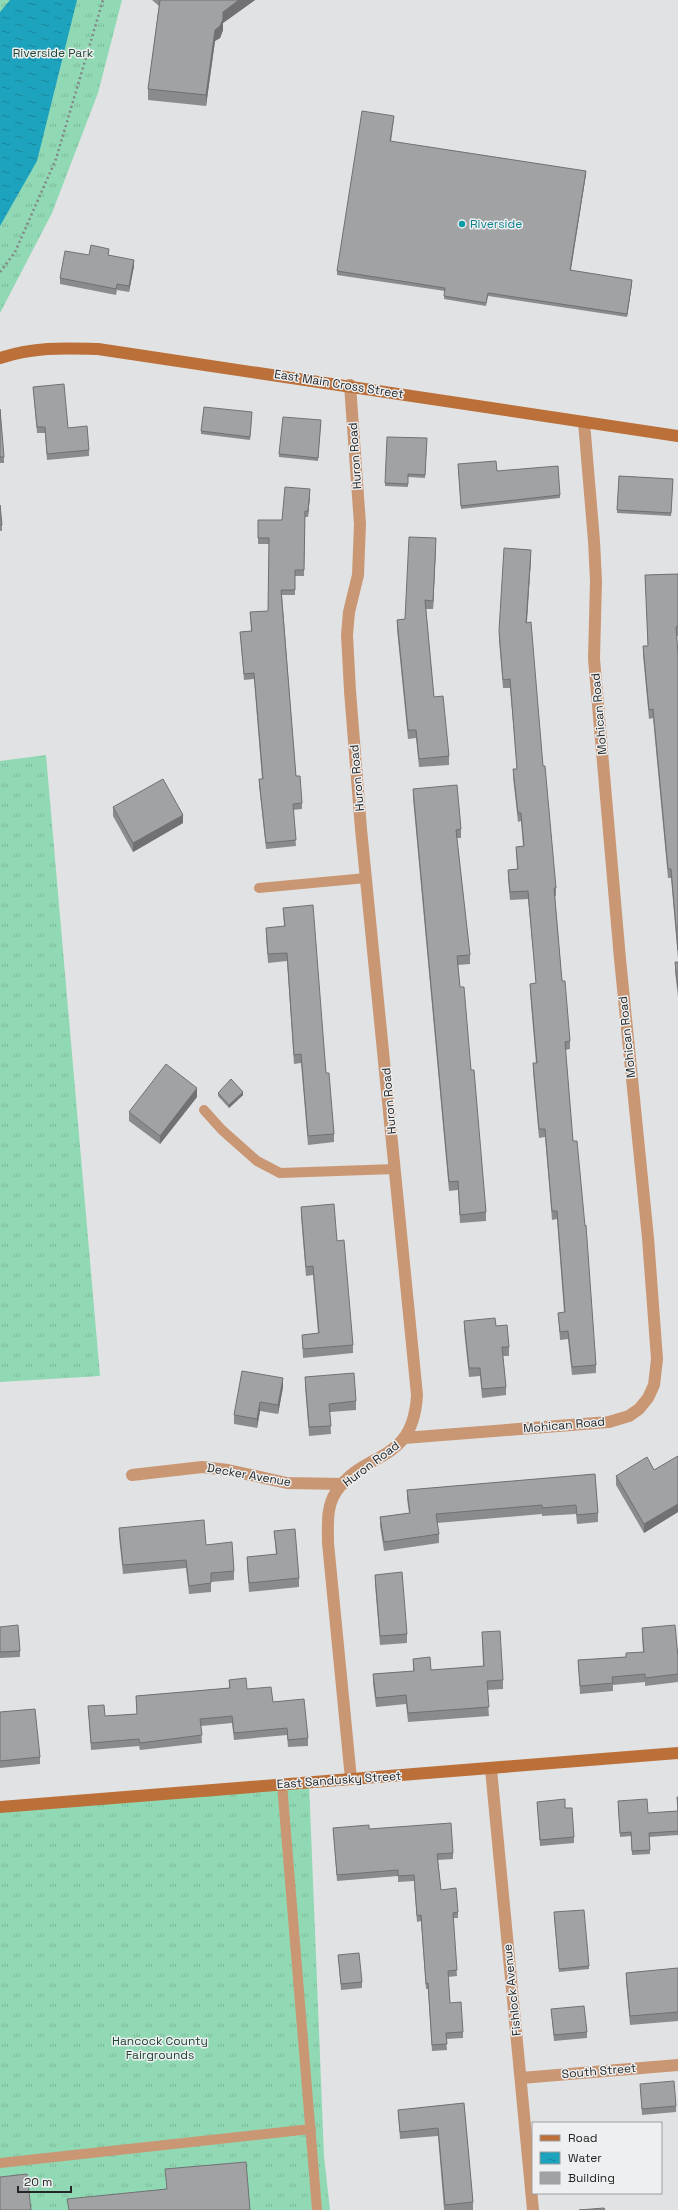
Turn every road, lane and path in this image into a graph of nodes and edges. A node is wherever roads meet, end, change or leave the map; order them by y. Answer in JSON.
{"nodes":[{"id":1,"x":103,"y":0,"type":"edge"},
{"id":2,"x":0,"y":272,"type":"edge"},
{"id":3,"x":0,"y":358,"type":"edge"},
{"id":4,"x":350,"y":385,"type":"junction"},
{"id":5,"x":584,"y":422,"type":"junction"},
{"id":6,"x":678,"y":436,"type":"edge"},
{"id":7,"x":366,"y":878,"type":"junction"},
{"id":8,"x":259,"y":888,"type":"dead end"},
{"id":9,"x":204,"y":1110,"type":"dead end"},
{"id":10,"x":395,"y":1169,"type":"junction"},
{"id":11,"x":404,"y":1438,"type":"junction"},
{"id":12,"x":132,"y":1476,"type":"dead end"},
{"id":13,"x":343,"y":1484,"type":"junction"},
{"id":14,"x":678,"y":1753,"type":"edge"},
{"id":15,"x":491,"y":1769,"type":"junction"},
{"id":16,"x":350,"y":1779,"type":"junction"},
{"id":17,"x":282,"y":1784,"type":"junction"},
{"id":18,"x":0,"y":1807,"type":"edge"},
{"id":19,"x":678,"y":2065,"type":"edge"},
{"id":20,"x":521,"y":2078,"type":"junction"},
{"id":21,"x":311,"y":2129,"type":"junction"},
{"id":22,"x":0,"y":2163,"type":"edge"},
{"id":23,"x":317,"y":2210,"type":"edge"},
{"id":24,"x":533,"y":2210,"type":"edge"}],
"edges":[{"from":1,"to":2,"type":"path"},
{"from":3,"to":4,"type":"main road","name":"East Main Cross Street"},
{"from":4,"to":5,"type":"main road","name":"East Main Cross Street"},
{"from":4,"to":7,"type":"street","name":"Huron Road"},
{"from":5,"to":6,"type":"main road","name":"East Main Cross Street"},
{"from":5,"to":11,"type":"street","name":"Mohican Road"},
{"from":7,"to":8,"type":"lane"},
{"from":7,"to":10,"type":"street","name":"Huron Road"},
{"from":9,"to":10,"type":"lane"},
{"from":10,"to":11,"type":"street","name":"Huron Road"},
{"from":11,"to":13,"type":"street","name":"Huron Road"},
{"from":12,"to":13,"type":"street","name":"Decker Avenue"},
{"from":13,"to":16,"type":"street","name":"Huron Road"},
{"from":14,"to":15,"type":"main road","name":"East Sandusky Street"},
{"from":15,"to":16,"type":"main road","name":"East Sandusky Street"},
{"from":15,"to":20,"type":"street","name":"Fishlock Avenue"},
{"from":16,"to":17,"type":"main road","name":"East Sandusky Street"},
{"from":17,"to":18,"type":"main road","name":"East Sandusky Street"},
{"from":17,"to":21,"type":"lane"},
{"from":19,"to":20,"type":"street","name":"South Street"},
{"from":20,"to":24,"type":"street","name":"Fishlock Avenue"},
{"from":21,"to":22,"type":"lane"},
{"from":21,"to":23,"type":"lane"}]}
